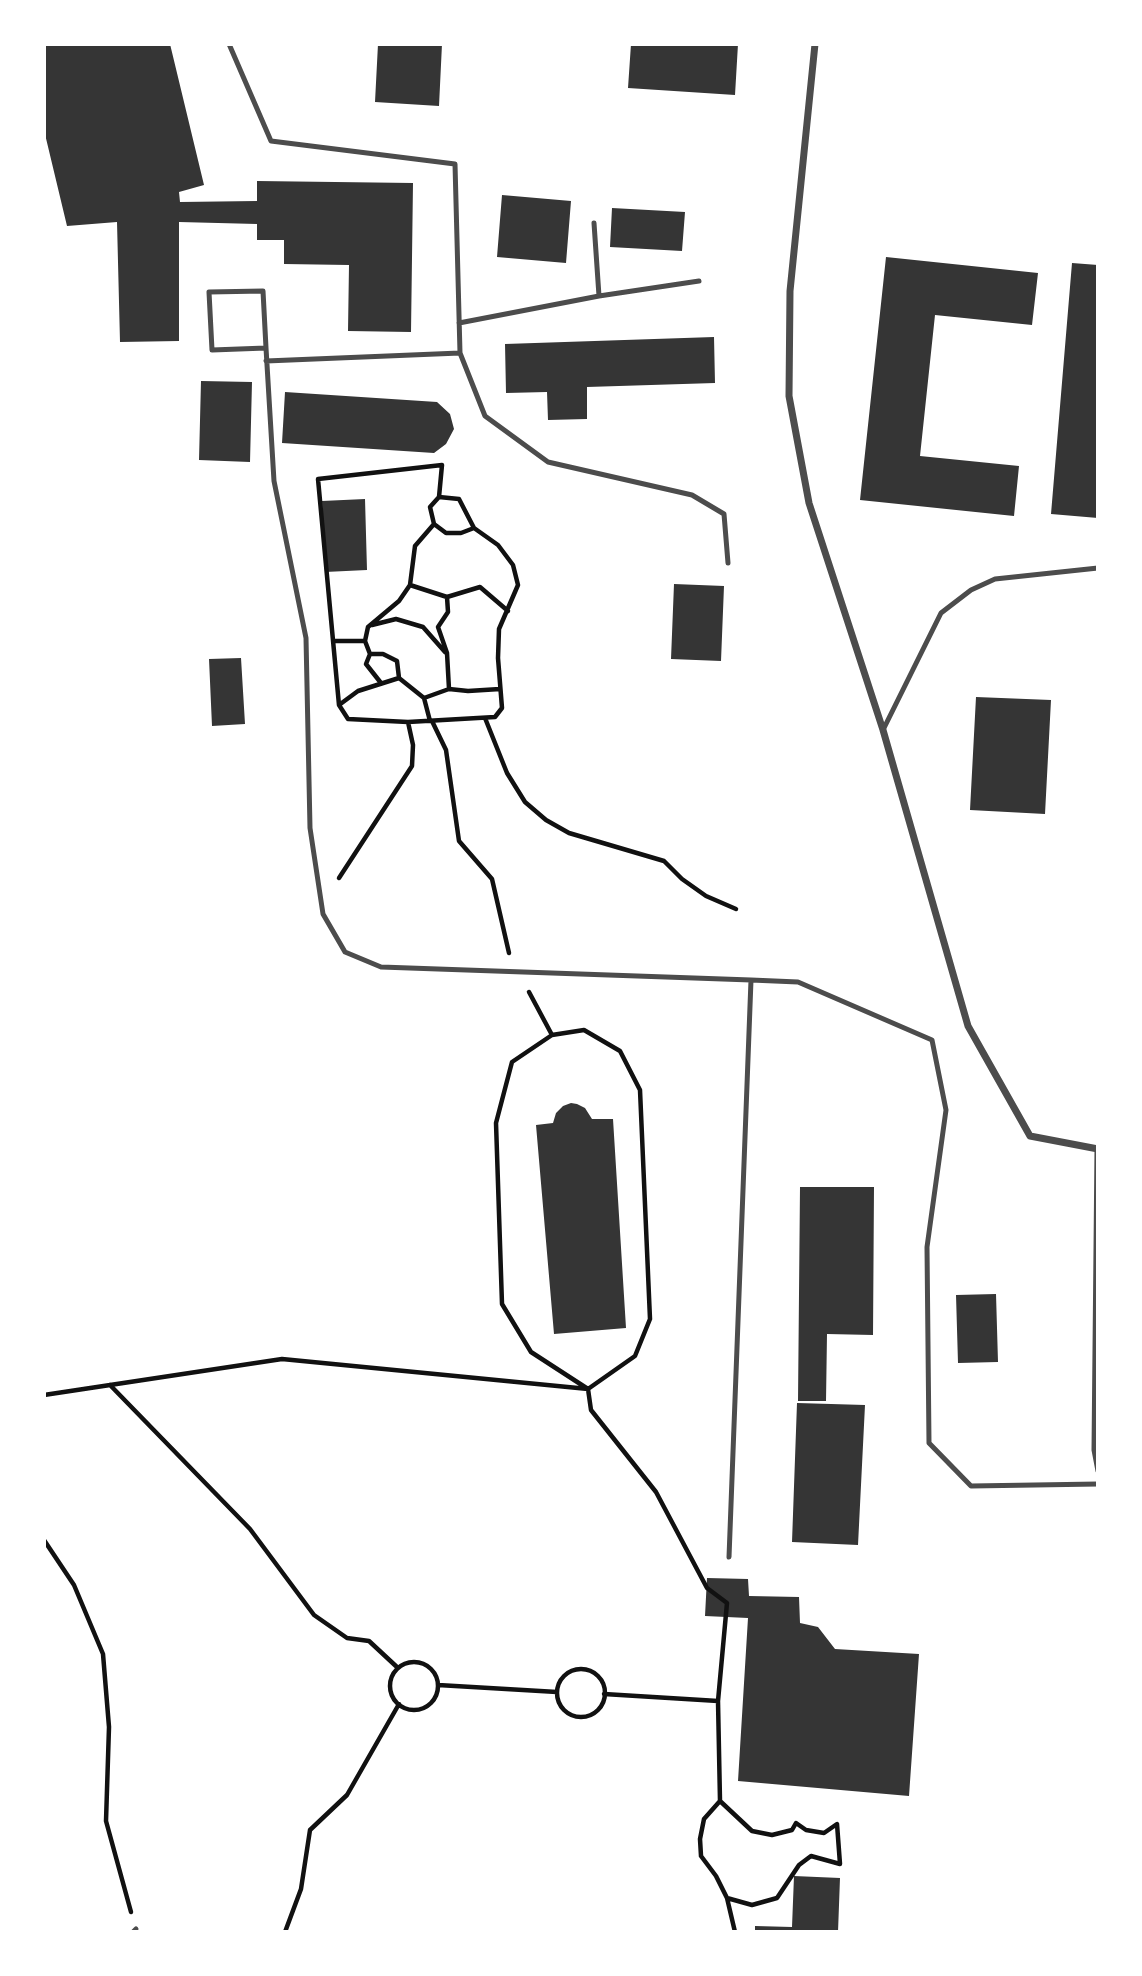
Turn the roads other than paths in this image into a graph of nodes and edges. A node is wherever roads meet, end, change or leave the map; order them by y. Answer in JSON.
{"nodes":[{"id":1,"x":229,"y":44,"type":"edge"},
{"id":2,"x":815,"y":44,"type":"edge"},
{"id":3,"x":594,"y":223,"type":"dead end"},
{"id":4,"x":699,"y":281,"type":"dead end"},
{"id":5,"x":599,"y":296,"type":"junction"},
{"id":6,"x":459,"y":323,"type":"junction"},
{"id":7,"x":266,"y":348,"type":"junction"},
{"id":8,"x":460,"y":352,"type":"junction"},
{"id":9,"x":267,"y":362,"type":"junction"},
{"id":10,"x":728,"y":563,"type":"dead end"},
{"id":11,"x":1098,"y":568,"type":"edge"},
{"id":12,"x":883,"y":730,"type":"junction"},
{"id":13,"x":751,"y":980,"type":"junction"},
{"id":14,"x":1097,"y":1149,"type":"edge"},
{"id":15,"x":1098,"y":1471,"type":"edge"},
{"id":16,"x":1098,"y":1485,"type":"edge"},
{"id":17,"x":729,"y":1557,"type":"dead end"}],
"edges":[{"from":1,"to":6,"type":"lane"},
{"from":2,"to":12,"type":"street"},
{"from":3,"to":5,"type":"lane"},
{"from":4,"to":5,"type":"lane"},
{"from":5,"to":6,"type":"lane"},
{"from":6,"to":8,"type":"lane"},
{"from":7,"to":7,"type":"lane"},
{"from":7,"to":9,"type":"lane"},
{"from":8,"to":9,"type":"lane"},
{"from":8,"to":10,"type":"lane"},
{"from":9,"to":13,"type":"lane"},
{"from":11,"to":12,"type":"lane"},
{"from":12,"to":14,"type":"street"},
{"from":13,"to":16,"type":"lane"},
{"from":13,"to":17,"type":"lane"},
{"from":14,"to":15,"type":"lane"}]}
